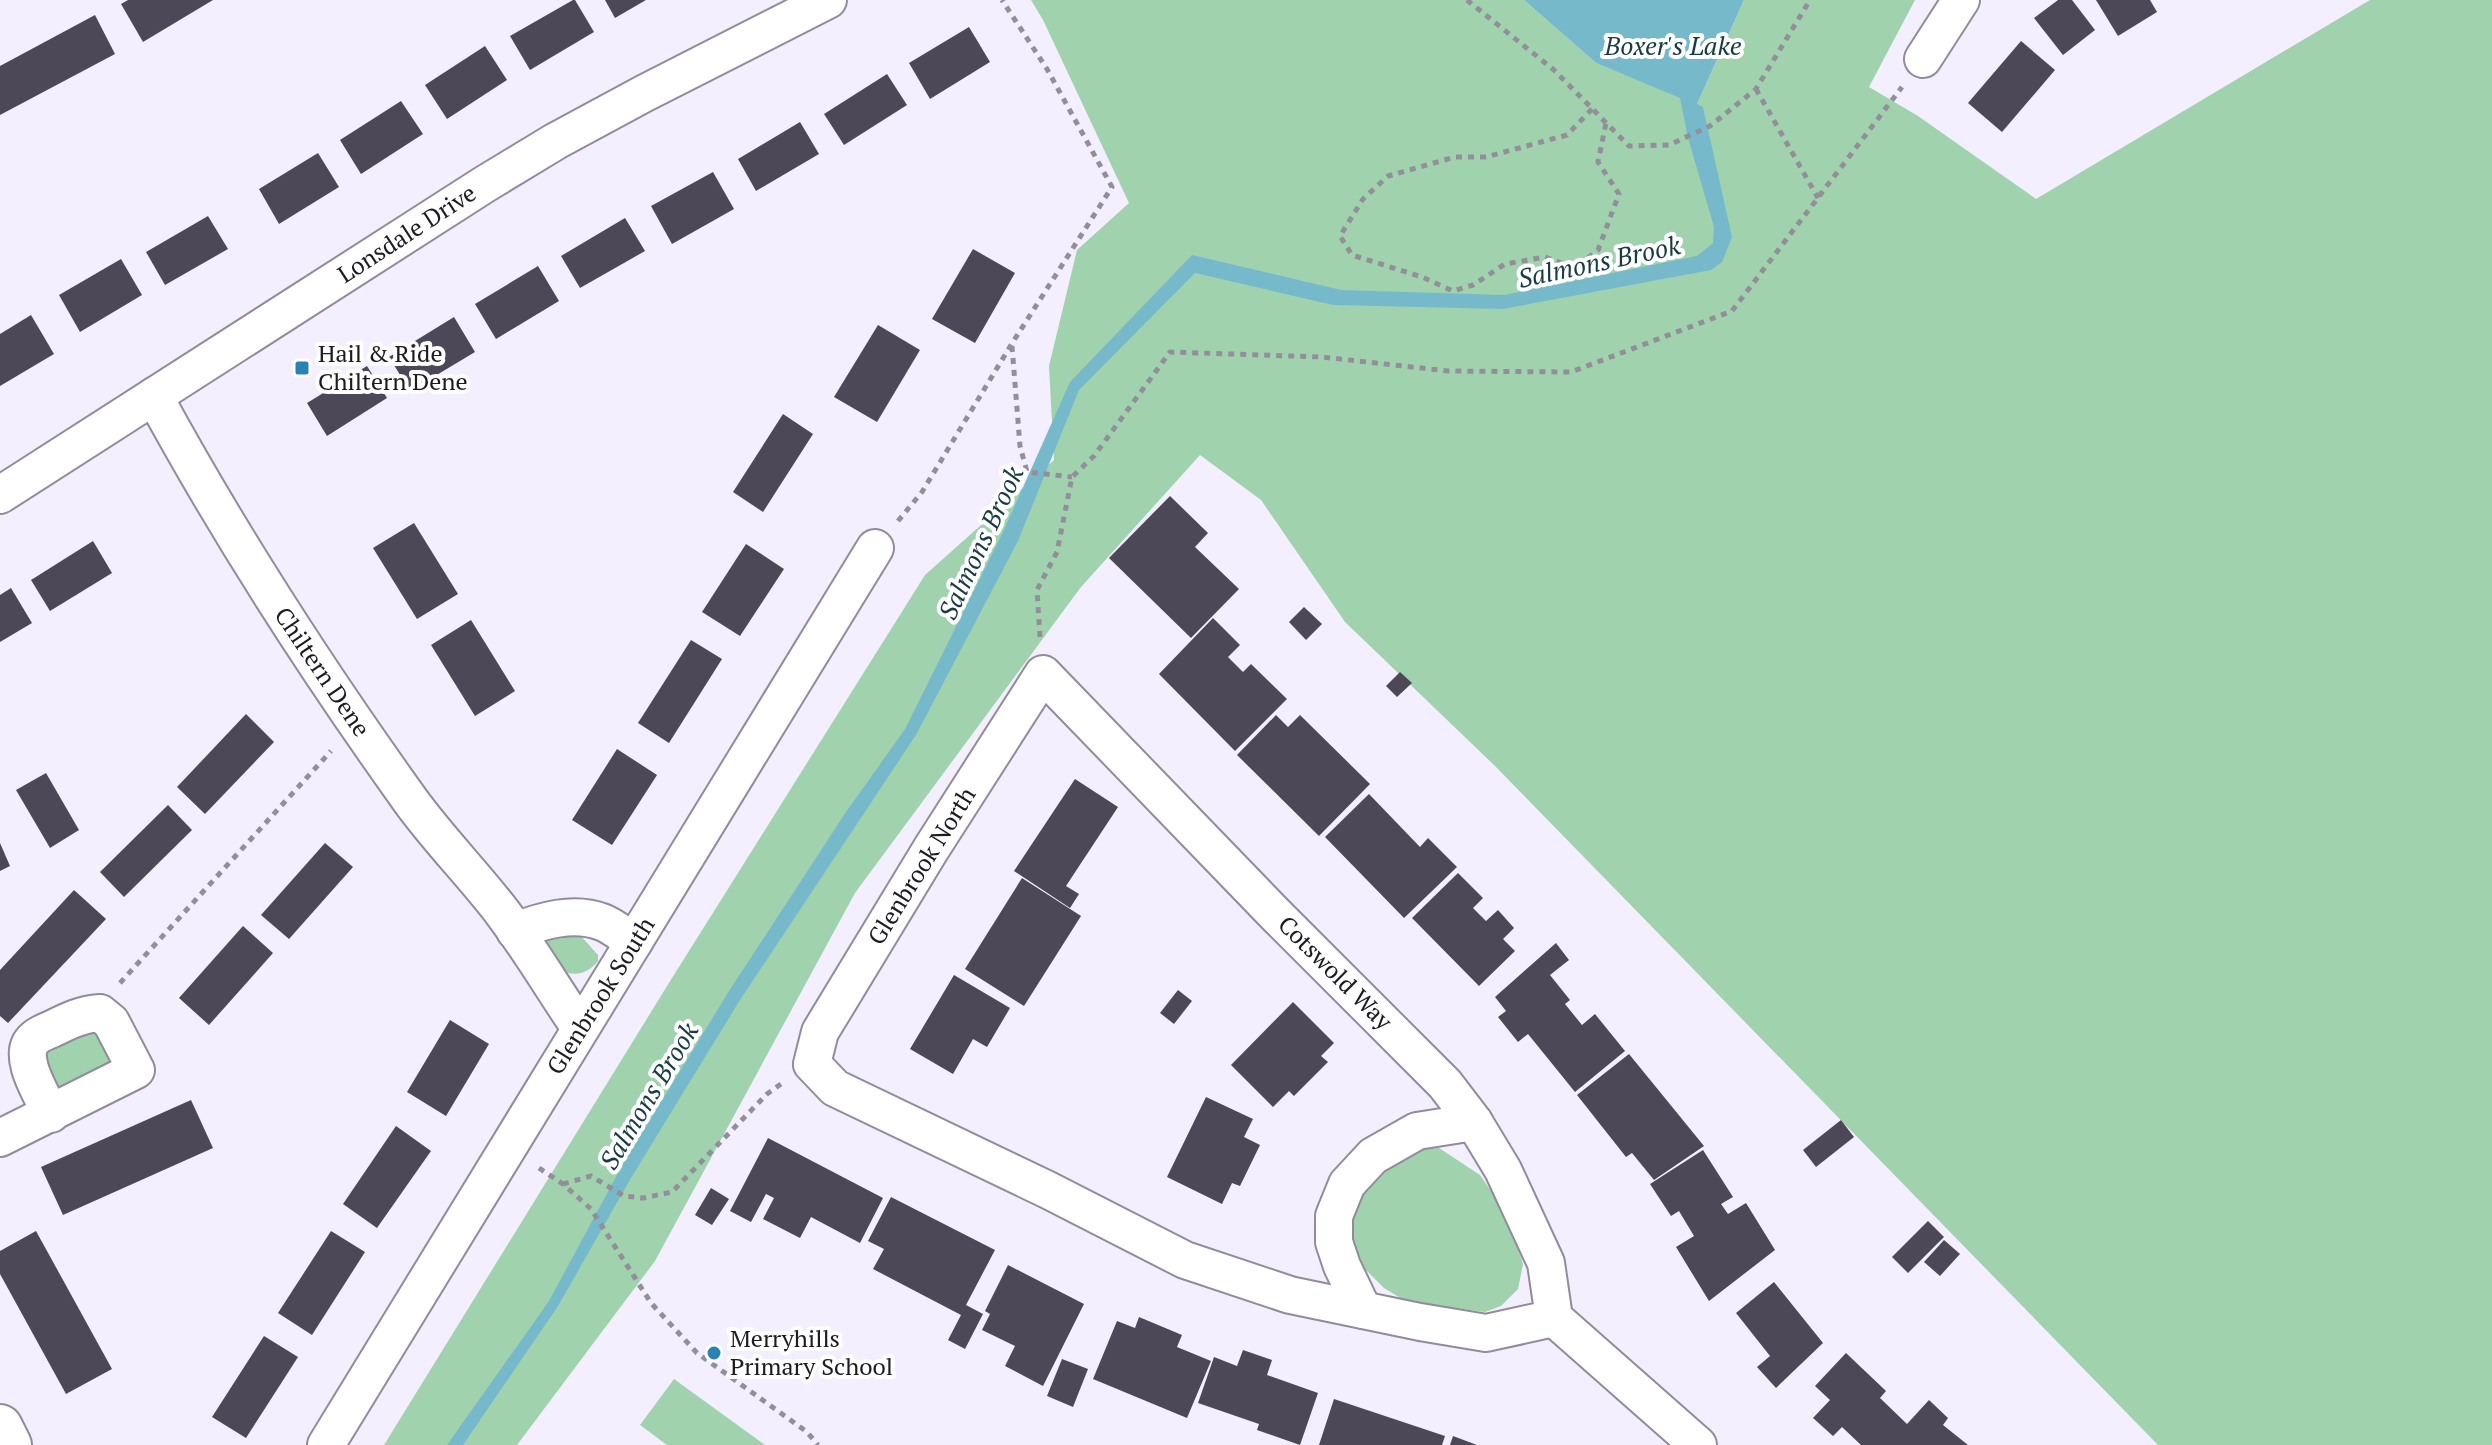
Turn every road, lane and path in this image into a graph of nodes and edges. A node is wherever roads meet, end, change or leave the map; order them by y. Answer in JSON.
{"nodes":[{"id":1,"x":828,"y":0,"type":"edge"},
{"id":2,"x":1002,"y":0,"type":"edge"},
{"id":3,"x":1467,"y":0,"type":"edge"},
{"id":4,"x":1810,"y":0,"type":"edge"},
{"id":5,"x":1961,"y":0,"type":"edge"},
{"id":6,"x":1923,"y":59,"type":"joint"},
{"id":7,"x":1756,"y":89,"type":"junction"},
{"id":8,"x":1592,"y":109,"type":"junction"},
{"id":9,"x":1606,"y":123,"type":"junction"},
{"id":10,"x":1818,"y":198,"type":"junction"},
{"id":11,"x":1011,"y":345,"type":"junction"},
{"id":12,"x":154,"y":396,"type":"junction"},
{"id":13,"x":1072,"y":477,"type":"junction"},
{"id":14,"x":0,"y":495,"type":"edge"},
{"id":15,"x":875,"y":548,"type":"joint"},
{"id":16,"x":1043,"y":674,"type":"junction"},
{"id":17,"x":356,"y":723,"type":"junction"},
{"id":18,"x":515,"y":931,"type":"junction"},
{"id":19,"x":634,"y":942,"type":"junction"},
{"id":20,"x":100,"y":1013,"type":"junction"},
{"id":21,"x":580,"y":1028,"type":"junction"},
{"id":22,"x":812,"y":1064,"type":"junction"},
{"id":23,"x":51,"y":1114,"type":"junction"},
{"id":24,"x":1474,"y":1122,"type":"junction"},
{"id":25,"x":0,"y":1138,"type":"edge"},
{"id":26,"x":508,"y":1148,"type":"junction"},
{"id":27,"x":563,"y":1184,"type":"junction"},
{"id":28,"x":1363,"y":1310,"type":"junction"},
{"id":29,"x":1554,"y":1318,"type":"junction"},
{"id":30,"x":0,"y":1427,"type":"edge"},
{"id":31,"x":9,"y":1445,"type":"edge"},
{"id":32,"x":326,"y":1445,"type":"edge"},
{"id":33,"x":818,"y":1445,"type":"edge"},
{"id":34,"x":1698,"y":1445,"type":"edge"}],
"edges":[{"from":1,"to":12,"type":"street","name":"Lonsdale Drive"},
{"from":2,"to":11,"type":"path"},
{"from":3,"to":8,"type":"path"},
{"from":4,"to":7,"type":"path"},
{"from":5,"to":6,"type":"street"},
{"from":6,"to":10,"type":"path"},
{"from":7,"to":9,"type":"path"},
{"from":7,"to":10,"type":"path"},
{"from":8,"to":9,"type":"path"},
{"from":8,"to":9,"type":"path"},
{"from":10,"to":13,"type":"path"},
{"from":11,"to":13,"type":"path"},
{"from":11,"to":15,"type":"path"},
{"from":12,"to":14,"type":"street","name":"Lonsdale Drive"},
{"from":12,"to":17,"type":"street","name":"Chiltern Dene"},
{"from":13,"to":16,"type":"path"},
{"from":15,"to":19,"type":"street","name":"Glenbrook South"},
{"from":16,"to":22,"type":"street","name":"Glenbrook North"},
{"from":16,"to":24,"type":"street","name":"Cotswold Way"},
{"from":17,"to":18,"type":"street","name":"Chiltern Dene"},
{"from":17,"to":20,"type":"path"},
{"from":18,"to":19,"type":"street"},
{"from":18,"to":21,"type":"street","name":"Chiltern Dene"},
{"from":19,"to":21,"type":"street","name":"Glenbrook South"},
{"from":20,"to":23,"type":"street"},
{"from":20,"to":23,"type":"street"},
{"from":21,"to":26,"type":"street","name":"Glenbrook South"},
{"from":22,"to":27,"type":"path"},
{"from":22,"to":28,"type":"street"},
{"from":23,"to":25,"type":"street"},
{"from":24,"to":28,"type":"street"},
{"from":24,"to":29,"type":"street","name":"Cotswold Way"},
{"from":26,"to":27,"type":"path"},
{"from":26,"to":32,"type":"street","name":"Glenbrook South"},
{"from":27,"to":33,"type":"path"},
{"from":28,"to":29,"type":"street"},
{"from":29,"to":34,"type":"street"},
{"from":30,"to":31,"type":"street"}]}
